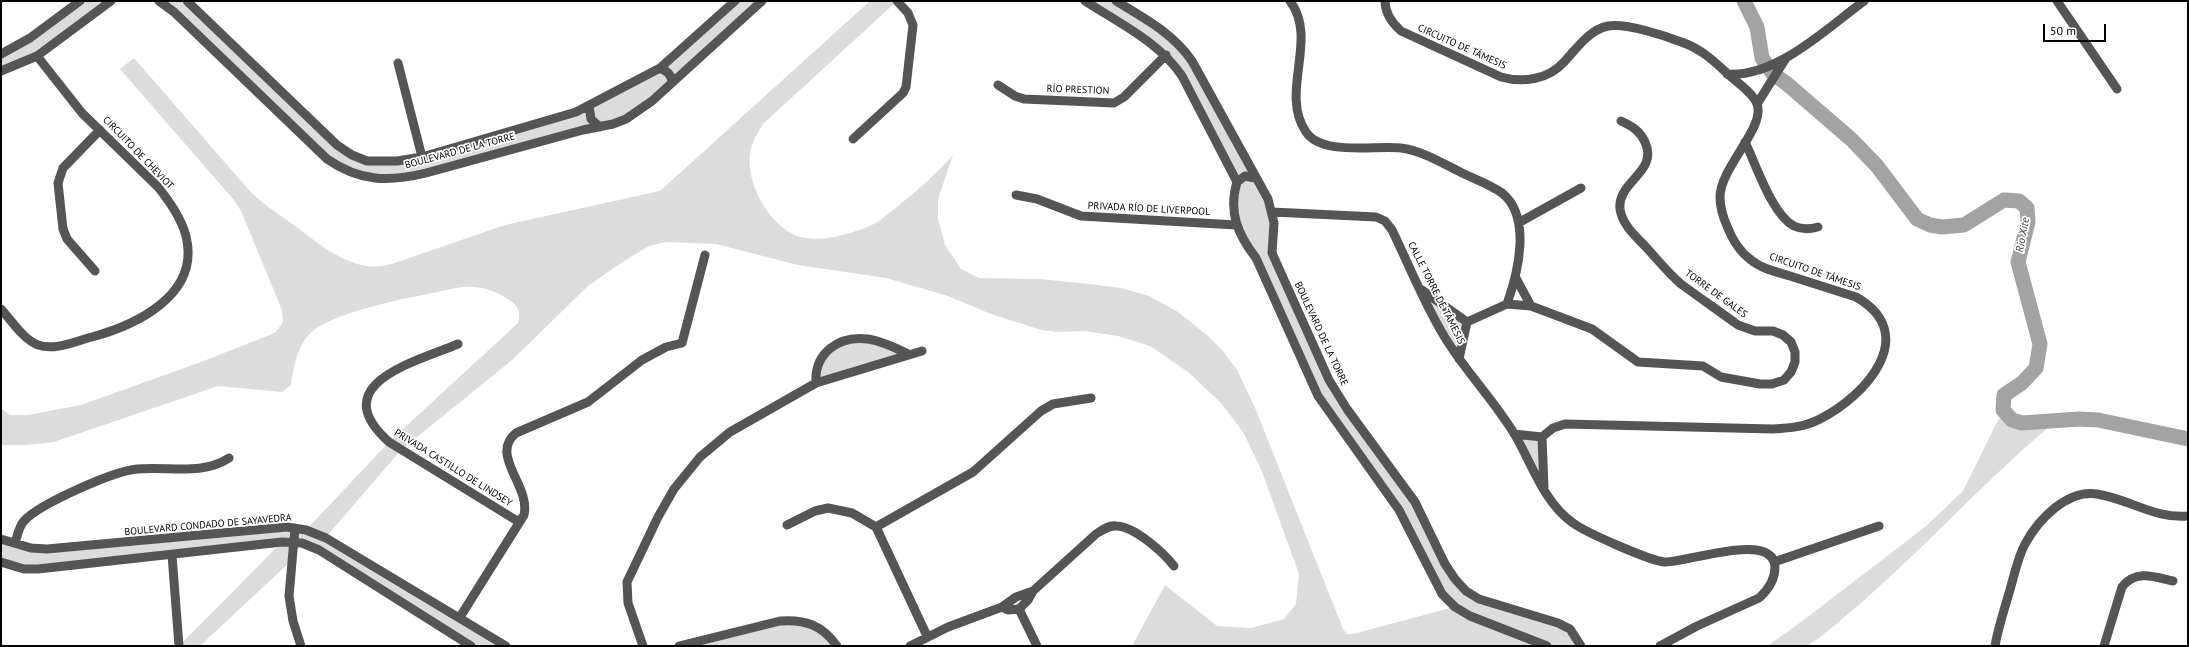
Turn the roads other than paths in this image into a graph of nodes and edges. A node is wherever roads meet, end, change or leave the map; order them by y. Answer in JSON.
{"nodes":[{"id":1,"x":80,"y":1,"type":"edge"},
{"id":2,"x":112,"y":1,"type":"edge"},
{"id":3,"x":159,"y":1,"type":"edge"},
{"id":4,"x":735,"y":1,"type":"edge"},
{"id":5,"x":762,"y":1,"type":"edge"},
{"id":6,"x":897,"y":1,"type":"edge"},
{"id":7,"x":1085,"y":1,"type":"edge"},
{"id":8,"x":1116,"y":1,"type":"edge"},
{"id":9,"x":1290,"y":1,"type":"edge"},
{"id":10,"x":1385,"y":1,"type":"edge"},
{"id":11,"x":1864,"y":1,"type":"edge"},
{"id":12,"x":2057,"y":1,"type":"edge"},
{"id":13,"x":191,"y":2,"type":"edge"},
{"id":14,"x":1,"y":54,"type":"edge"},
{"id":15,"x":1166,"y":55,"type":"junction"},
{"id":16,"x":37,"y":56,"type":"junction"},
{"id":17,"x":398,"y":63,"type":"dead end"},
{"id":18,"x":660,"y":68,"type":"junction"},
{"id":19,"x":1774,"y":69,"type":"junction"},
{"id":20,"x":1,"y":71,"type":"edge"},
{"id":21,"x":1727,"y":74,"type":"junction"},
{"id":22,"x":672,"y":82,"type":"junction"},
{"id":23,"x":998,"y":85,"type":"dead end"},
{"id":24,"x":2117,"y":88,"type":"dead end"},
{"id":25,"x":1757,"y":104,"type":"junction"},
{"id":26,"x":589,"y":106,"type":"junction"},
{"id":27,"x":1621,"y":121,"type":"dead end"},
{"id":28,"x":600,"y":127,"type":"junction"},
{"id":29,"x":100,"y":130,"type":"junction"},
{"id":30,"x":853,"y":139,"type":"dead end"},
{"id":31,"x":1745,"y":142,"type":"junction"},
{"id":32,"x":422,"y":157,"type":"junction"},
{"id":33,"x":1255,"y":178,"type":"junction"},
{"id":34,"x":1237,"y":182,"type":"junction"},
{"id":35,"x":1582,"y":188,"type":"dead end"},
{"id":36,"x":1016,"y":195,"type":"dead end"},
{"id":37,"x":1272,"y":212,"type":"junction"},
{"id":38,"x":1520,"y":222,"type":"junction"},
{"id":39,"x":1236,"y":225,"type":"junction"},
{"id":40,"x":1818,"y":227,"type":"dead end"},
{"id":41,"x":1272,"y":253,"type":"junction"},
{"id":42,"x":705,"y":255,"type":"dead end"},
{"id":43,"x":1256,"y":258,"type":"junction"},
{"id":44,"x":95,"y":271,"type":"dead end"},
{"id":45,"x":1516,"y":278,"type":"junction"},
{"id":46,"x":1421,"y":290,"type":"junction"},
{"id":47,"x":1507,"y":304,"type":"junction"},
{"id":48,"x":1531,"y":306,"type":"junction"},
{"id":49,"x":1,"y":309,"type":"edge"},
{"id":50,"x":1466,"y":322,"type":"junction"},
{"id":51,"x":458,"y":344,"type":"dead end"},
{"id":52,"x":922,"y":350,"type":"dead end"},
{"id":53,"x":908,"y":354,"type":"junction"},
{"id":54,"x":1459,"y":359,"type":"junction"},
{"id":55,"x":816,"y":383,"type":"junction"},
{"id":56,"x":1091,"y":398,"type":"dead end"},
{"id":57,"x":1514,"y":434,"type":"junction"},
{"id":58,"x":1542,"y":437,"type":"junction"},
{"id":59,"x":229,"y":458,"type":"dead end"},
{"id":60,"x":1544,"y":490,"type":"junction"},
{"id":61,"x":2188,"y":516,"type":"edge"},
{"id":62,"x":520,"y":522,"type":"junction"},
{"id":63,"x":787,"y":525,"type":"dead end"},
{"id":64,"x":1879,"y":526,"type":"dead end"},
{"id":65,"x":876,"y":527,"type":"junction"},
{"id":66,"x":295,"y":528,"type":"junction"},
{"id":67,"x":1,"y":538,"type":"edge"},
{"id":68,"x":293,"y":542,"type":"junction"},
{"id":69,"x":15,"y":543,"type":"junction"},
{"id":70,"x":172,"y":555,"type":"junction"},
{"id":71,"x":1,"y":562,"type":"edge"},
{"id":72,"x":1774,"y":562,"type":"junction"},
{"id":73,"x":1174,"y":566,"type":"dead end"},
{"id":74,"x":2173,"y":581,"type":"dead end"},
{"id":75,"x":1033,"y":591,"type":"junction"},
{"id":76,"x":1002,"y":607,"type":"junction"},
{"id":77,"x":1019,"y":609,"type":"junction"},
{"id":78,"x":460,"y":617,"type":"junction"},
{"id":79,"x":927,"y":636,"type":"junction"},
{"id":80,"x":178,"y":646,"type":"edge"},
{"id":81,"x":301,"y":646,"type":"edge"},
{"id":82,"x":471,"y":646,"type":"edge"},
{"id":83,"x":506,"y":646,"type":"edge"},
{"id":84,"x":643,"y":646,"type":"edge"},
{"id":85,"x":679,"y":646,"type":"edge"},
{"id":86,"x":837,"y":646,"type":"edge"},
{"id":87,"x":910,"y":646,"type":"edge"},
{"id":88,"x":1038,"y":646,"type":"edge"},
{"id":89,"x":1547,"y":646,"type":"edge"},
{"id":90,"x":1581,"y":646,"type":"edge"},
{"id":91,"x":1660,"y":646,"type":"edge"},
{"id":92,"x":1995,"y":646,"type":"edge"},
{"id":93,"x":2104,"y":646,"type":"edge"}],
"edges":[{"from":1,"to":14,"type":"street"},
{"from":2,"to":16,"type":"street"},
{"from":3,"to":28,"type":"street","name":"BOULEVARD DE LA TORRE"},
{"from":4,"to":18,"type":"street","name":"BOULEVARD DE LA TORRE"},
{"from":5,"to":22,"type":"street","name":"BOULEVARD DE LA TORRE"},
{"from":6,"to":30,"type":"street"},
{"from":7,"to":15,"type":"street"},
{"from":8,"to":33,"type":"street","name":"BOULEVARD DE LA TORRE"},
{"from":9,"to":38,"type":"street"},
{"from":10,"to":21,"type":"street","name":"CIRCUITO DE TÁMESIS"},
{"from":11,"to":19,"type":"street"},
{"from":12,"to":24,"type":"street"},
{"from":13,"to":32,"type":"street","name":"BOULEVARD DE LA TORRE"},
{"from":15,"to":23,"type":"street","name":"RÍO PRESTION"},
{"from":15,"to":34,"type":"street"},
{"from":16,"to":20,"type":"street"},
{"from":16,"to":29,"type":"street","name":"CIRCUITO DE CHEVIOT"},
{"from":17,"to":32,"type":"street"},
{"from":18,"to":22,"type":"street"},
{"from":18,"to":26,"type":"street","name":"BOULEVARD DE LA TORRE"},
{"from":19,"to":21,"type":"street"},
{"from":19,"to":25,"type":"street"},
{"from":21,"to":25,"type":"street","name":"CIRCUITO DE TÁMESIS"},
{"from":22,"to":28,"type":"street","name":"BOULEVARD DE LA TORRE"},
{"from":25,"to":31,"type":"street","name":"CIRCUITO DE TÁMESIS"},
{"from":26,"to":28,"type":"street"},
{"from":26,"to":32,"type":"street","name":"BOULEVARD DE LA TORRE"},
{"from":27,"to":48,"type":"street","name":"TORRE DE GALES"},
{"from":29,"to":44,"type":"street"},
{"from":29,"to":49,"type":"street","name":"CIRCUITO DE CHEVIOT"},
{"from":31,"to":40,"type":"street"},
{"from":31,"to":58,"type":"street","name":"CIRCUITO DE TÁMESIS"},
{"from":33,"to":34,"type":"street"},
{"from":33,"to":37,"type":"street","name":"BOULEVARD DE LA TORRE"},
{"from":34,"to":39,"type":"street"},
{"from":35,"to":38,"type":"street"},
{"from":36,"to":39,"type":"street","name":"PRIVADA RÍO DE LIVERPOOL"},
{"from":37,"to":41,"type":"street","name":"BOULEVARD DE LA TORRE"},
{"from":37,"to":46,"type":"street","name":"CALLE TORRE DE TÁMESIS"},
{"from":38,"to":45,"type":"street"},
{"from":39,"to":43,"type":"street"},
{"from":41,"to":43,"type":"street"},
{"from":41,"to":90,"type":"street","name":"BOULEVARD DE LA TORRE"},
{"from":42,"to":62,"type":"street","name":"PRIVADA CASTILLO DE LINDSEY"},
{"from":43,"to":89,"type":"street"},
{"from":45,"to":47,"type":"street"},
{"from":45,"to":48,"type":"street"},
{"from":46,"to":50,"type":"street"},
{"from":46,"to":54,"type":"street","name":"CALLE TORRE DE TÁMESIS"},
{"from":47,"to":48,"type":"street","name":"TORRE DE GALES"},
{"from":47,"to":50,"type":"street"},
{"from":50,"to":54,"type":"street"},
{"from":51,"to":62,"type":"street","name":"PRIVADA CASTILLO DE LINDSEY"},
{"from":52,"to":53,"type":"street"},
{"from":53,"to":55,"type":"street"},
{"from":53,"to":55,"type":"street"},
{"from":54,"to":57,"type":"street","name":"CALLE TORRE DE TÁMESIS"},
{"from":55,"to":84,"type":"street"},
{"from":56,"to":65,"type":"street"},
{"from":57,"to":58,"type":"street"},
{"from":57,"to":60,"type":"street","name":"CALLE TORRE DE TÁMESIS"},
{"from":58,"to":60,"type":"street"},
{"from":59,"to":69,"type":"street"},
{"from":60,"to":72,"type":"street"},
{"from":61,"to":92,"type":"street"},
{"from":62,"to":78,"type":"street","name":"PRIVADA CASTILLO DE LINDSEY"},
{"from":63,"to":65,"type":"street"},
{"from":64,"to":72,"type":"street"},
{"from":65,"to":79,"type":"street"},
{"from":66,"to":68,"type":"street"},
{"from":66,"to":69,"type":"street","name":"BOULEVARD CONDADO DE SAYAVEDRA"},
{"from":66,"to":78,"type":"street","name":"BOULEVARD CONDADO DE SAYAVEDRA"},
{"from":67,"to":69,"type":"street","name":"BOULEVARD CONDADO DE SAYAVEDRA"},
{"from":68,"to":70,"type":"street"},
{"from":68,"to":81,"type":"street"},
{"from":68,"to":82,"type":"street"},
{"from":70,"to":71,"type":"street"},
{"from":70,"to":80,"type":"street"},
{"from":72,"to":91,"type":"street"},
{"from":73,"to":75,"type":"street"},
{"from":74,"to":93,"type":"street"},
{"from":75,"to":76,"type":"street"},
{"from":75,"to":77,"type":"street"},
{"from":76,"to":77,"type":"street"},
{"from":76,"to":79,"type":"street"},
{"from":77,"to":88,"type":"street"},
{"from":78,"to":83,"type":"street","name":"BOULEVARD CONDADO DE SAYAVEDRA"},
{"from":79,"to":87,"type":"street"},
{"from":85,"to":86,"type":"street"}]}
